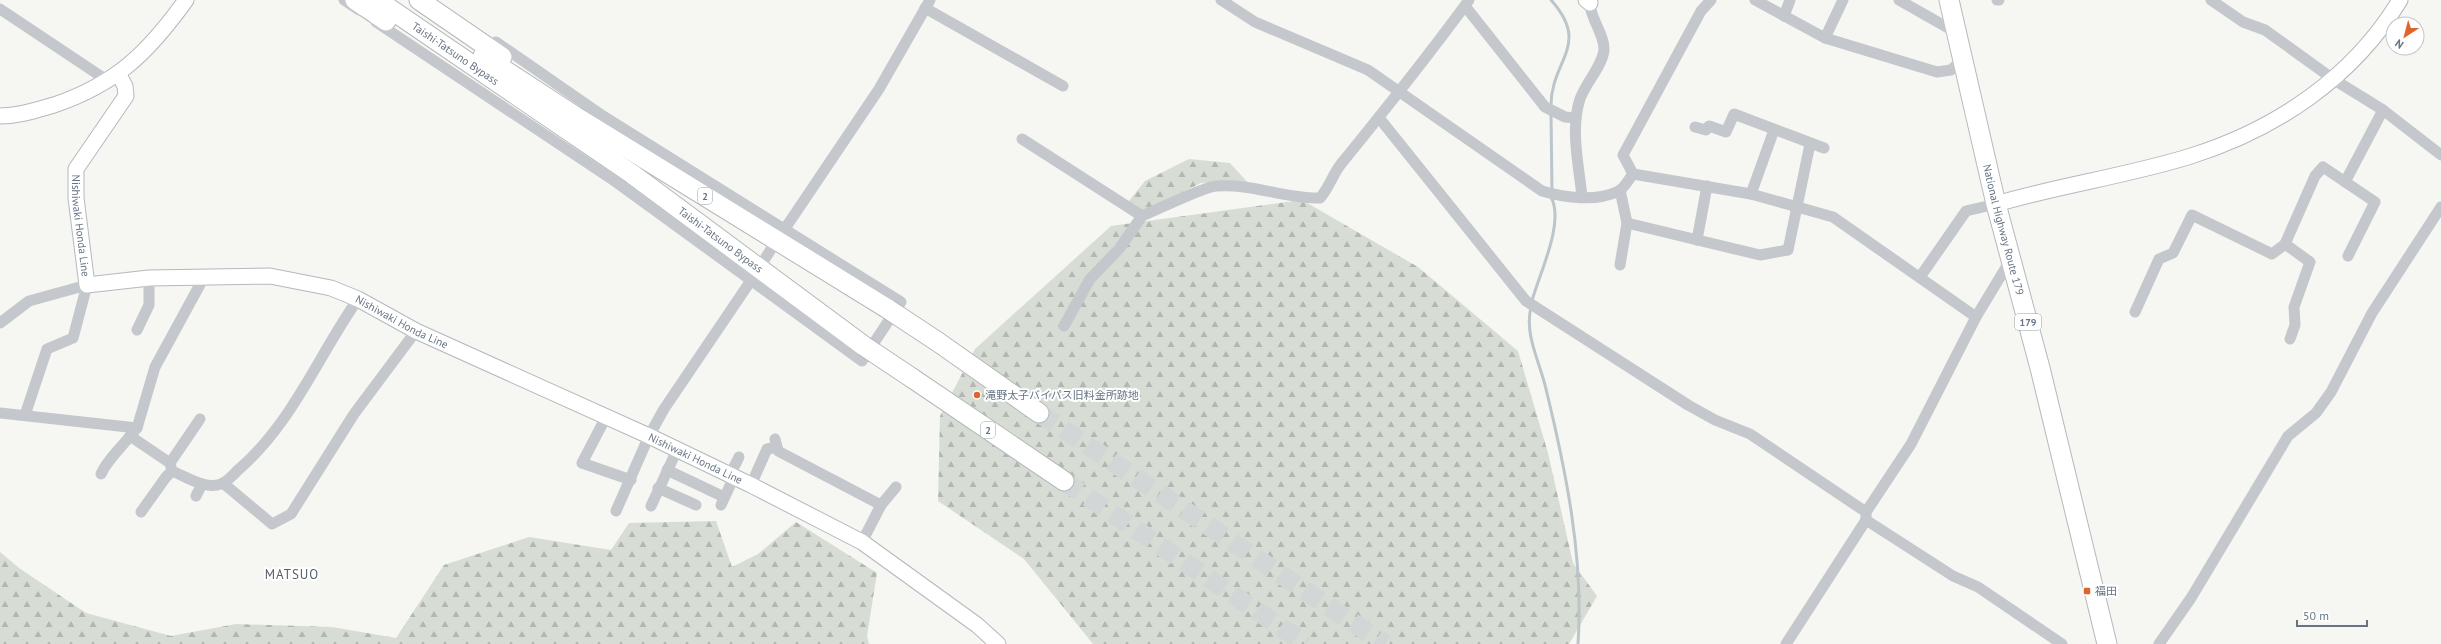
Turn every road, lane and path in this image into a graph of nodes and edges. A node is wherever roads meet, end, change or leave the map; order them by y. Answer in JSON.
{"nodes":[{"id":1,"x":186,"y":0,"type":"edge"},
{"id":2,"x":344,"y":0,"type":"edge"},
{"id":3,"x":355,"y":0,"type":"edge"},
{"id":4,"x":377,"y":0,"type":"edge"},
{"id":5,"x":401,"y":0,"type":"edge"},
{"id":6,"x":419,"y":0,"type":"edge"},
{"id":7,"x":434,"y":0,"type":"edge"},
{"id":8,"x":1221,"y":0,"type":"edge"},
{"id":9,"x":1711,"y":0,"type":"edge"},
{"id":10,"x":1755,"y":0,"type":"edge"},
{"id":11,"x":1790,"y":0,"type":"edge"},
{"id":12,"x":1843,"y":0,"type":"edge"},
{"id":13,"x":1899,"y":0,"type":"edge"},
{"id":14,"x":1949,"y":0,"type":"edge"},
{"id":15,"x":2211,"y":0,"type":"edge"},
{"id":16,"x":2400,"y":0,"type":"edge"},
{"id":17,"x":1589,"y":1,"type":"edge"},
{"id":18,"x":1467,"y":3,"type":"edge"},
{"id":19,"x":927,"y":4,"type":"edge"},
{"id":20,"x":0,"y":10,"type":"edge"},
{"id":21,"x":1784,"y":16,"type":"junction"},
{"id":22,"x":1957,"y":33,"type":"junction"},
{"id":23,"x":1825,"y":38,"type":"junction"},
{"id":24,"x":1963,"y":59,"type":"junction"},
{"id":25,"x":496,"y":73,"type":"junction"},
{"id":26,"x":114,"y":78,"type":"junction"},
{"id":27,"x":2333,"y":79,"type":"junction"},
{"id":28,"x":1063,"y":86,"type":"dead end"},
{"id":29,"x":1399,"y":92,"type":"junction"},
{"id":30,"x":2383,"y":110,"type":"junction"},
{"id":31,"x":0,"y":116,"type":"edge"},
{"id":32,"x":1576,"y":118,"type":"junction"},
{"id":33,"x":1380,"y":119,"type":"junction"},
{"id":34,"x":1695,"y":126,"type":"dead end"},
{"id":35,"x":1774,"y":130,"type":"junction"},
{"id":36,"x":1022,"y":139,"type":"dead end"},
{"id":37,"x":1810,"y":144,"type":"junction"},
{"id":38,"x":1824,"y":148,"type":"dead end"},
{"id":39,"x":2441,"y":155,"type":"edge"},
{"id":40,"x":1633,"y":174,"type":"junction"},
{"id":41,"x":2345,"y":182,"type":"junction"},
{"id":42,"x":1708,"y":186,"type":"junction"},
{"id":43,"x":1620,"y":190,"type":"junction"},
{"id":44,"x":1751,"y":194,"type":"junction"},
{"id":45,"x":1582,"y":197,"type":"junction"},
{"id":46,"x":1996,"y":204,"type":"junction"},
{"id":47,"x":1797,"y":206,"type":"junction"},
{"id":48,"x":2441,"y":207,"type":"edge"},
{"id":49,"x":1142,"y":216,"type":"junction"},
{"id":50,"x":1627,"y":223,"type":"junction"},
{"id":51,"x":783,"y":231,"type":"junction"},
{"id":52,"x":1697,"y":240,"type":"junction"},
{"id":53,"x":2285,"y":244,"type":"junction"},
{"id":54,"x":773,"y":246,"type":"dead end"},
{"id":55,"x":2348,"y":256,"type":"dead end"},
{"id":56,"x":2011,"y":259,"type":"junction"},
{"id":57,"x":763,"y":262,"type":"dead end"},
{"id":58,"x":1620,"y":265,"type":"dead end"},
{"id":59,"x":1920,"y":277,"type":"junction"},
{"id":60,"x":149,"y":278,"type":"junction"},
{"id":61,"x":753,"y":278,"type":"junction"},
{"id":62,"x":203,"y":279,"type":"junction"},
{"id":63,"x":87,"y":285,"type":"junction"},
{"id":64,"x":358,"y":299,"type":"junction"},
{"id":65,"x":2135,"y":312,"type":"dead end"},
{"id":66,"x":1976,"y":317,"type":"junction"},
{"id":67,"x":0,"y":323,"type":"edge"},
{"id":68,"x":1064,"y":326,"type":"dead end"},
{"id":69,"x":137,"y":330,"type":"dead end"},
{"id":70,"x":416,"y":331,"type":"junction"},
{"id":71,"x":2290,"y":339,"type":"dead end"},
{"id":72,"x":0,"y":413,"type":"edge"},
{"id":73,"x":1039,"y":413,"type":"tunnel mouth"},
{"id":74,"x":25,"y":415,"type":"junction"},
{"id":75,"x":606,"y":417,"type":"junction"},
{"id":76,"x":200,"y":419,"type":"dead end"},
{"id":77,"x":134,"y":432,"type":"junction"},
{"id":78,"x":649,"y":436,"type":"junction"},
{"id":79,"x":678,"y":450,"type":"junction"},
{"id":80,"x":739,"y":457,"type":"dead end"},
{"id":81,"x":171,"y":467,"type":"junction"},
{"id":82,"x":667,"y":470,"type":"junction"},
{"id":83,"x":101,"y":474,"type":"dead end"},
{"id":84,"x":732,"y":476,"type":"junction"},
{"id":85,"x":631,"y":480,"type":"junction"},
{"id":86,"x":1064,"y":481,"type":"tunnel mouth"},
{"id":87,"x":223,"y":483,"type":"junction"},
{"id":88,"x":202,"y":484,"type":"junction"},
{"id":89,"x":751,"y":485,"type":"junction"},
{"id":90,"x":896,"y":487,"type":"dead end"},
{"id":91,"x":658,"y":488,"type":"junction"},
{"id":92,"x":196,"y":496,"type":"dead end"},
{"id":93,"x":696,"y":505,"type":"dead end"},
{"id":94,"x":881,"y":505,"type":"junction"},
{"id":95,"x":650,"y":506,"type":"dead end"},
{"id":96,"x":616,"y":511,"type":"dead end"},
{"id":97,"x":141,"y":512,"type":"dead end"},
{"id":98,"x":1866,"y":516,"type":"junction"},
{"id":99,"x":862,"y":542,"type":"junction"},
{"id":100,"x":998,"y":644,"type":"edge"},
{"id":101,"x":1786,"y":644,"type":"edge"},
{"id":102,"x":2062,"y":644,"type":"edge"},
{"id":103,"x":2107,"y":644,"type":"edge"},
{"id":104,"x":2159,"y":644,"type":"edge"}],
"edges":[{"from":1,"to":26,"type":"main road"},
{"from":2,"to":61,"type":"street"},
{"from":3,"to":25,"type":"highway"},
{"from":4,"to":25,"type":"highway","name":"Taishi-Tatsuno Bypass","number":"2"},
{"from":5,"to":25,"type":"highway","name":"Taishi-Tatsuno Bypass","number":"2"},
{"from":6,"to":25,"type":"highway"},
{"from":7,"to":51,"type":"street"},
{"from":8,"to":29,"type":"street"},
{"from":9,"to":40,"type":"street"},
{"from":10,"to":21,"type":"street"},
{"from":11,"to":21,"type":"street"},
{"from":12,"to":23,"type":"street"},
{"from":13,"to":22,"type":"street"},
{"from":14,"to":22,"type":"highway","name":"National Highway Route 179","number":"179"},
{"from":15,"to":27,"type":"street"},
{"from":16,"to":27,"type":"main road"},
{"from":17,"to":32,"type":"street"},
{"from":18,"to":29,"type":"street"},
{"from":18,"to":32,"type":"street"},
{"from":19,"to":28,"type":"street"},
{"from":19,"to":51,"type":"street"},
{"from":20,"to":26,"type":"street"},
{"from":21,"to":23,"type":"street"},
{"from":22,"to":24,"type":"highway","name":"National Highway Route 179","number":"179"},
{"from":23,"to":24,"type":"street"},
{"from":24,"to":46,"type":"highway","name":"National Highway Route 179","number":"179"},
{"from":25,"to":73,"type":"highway","name":"Taishi-Tatsuno Bypass","number":"2","bridge":true},
{"from":25,"to":86,"type":"highway","name":"Taishi-Tatsuno Bypass","number":"2","bridge":true},
{"from":26,"to":31,"type":"main road"},
{"from":26,"to":63,"type":"main road","name":"Nishiwaki Honda Line"},
{"from":27,"to":30,"type":"street"},
{"from":27,"to":46,"type":"main road"},
{"from":29,"to":33,"type":"street"},
{"from":29,"to":45,"type":"street"},
{"from":30,"to":39,"type":"street"},
{"from":30,"to":41,"type":"street"},
{"from":32,"to":45,"type":"street"},
{"from":33,"to":49,"type":"street"},
{"from":33,"to":98,"type":"street"},
{"from":34,"to":35,"type":"street"},
{"from":35,"to":37,"type":"street"},
{"from":35,"to":44,"type":"street"},
{"from":36,"to":49,"type":"street"},
{"from":37,"to":38,"type":"street"},
{"from":37,"to":47,"type":"street"},
{"from":40,"to":42,"type":"street"},
{"from":40,"to":43,"type":"street"},
{"from":41,"to":53,"type":"street"},
{"from":41,"to":55,"type":"street"},
{"from":42,"to":44,"type":"street"},
{"from":42,"to":52,"type":"street"},
{"from":43,"to":45,"type":"street"},
{"from":43,"to":50,"type":"street"},
{"from":44,"to":47,"type":"street"},
{"from":46,"to":56,"type":"highway","name":"National Highway Route 179","number":"179"},
{"from":46,"to":59,"type":"street"},
{"from":47,"to":52,"type":"street"},
{"from":47,"to":59,"type":"street"},
{"from":48,"to":104,"type":"street"},
{"from":49,"to":68,"type":"street"},
{"from":50,"to":52,"type":"street"},
{"from":50,"to":58,"type":"street"},
{"from":51,"to":61,"type":"street"},
{"from":53,"to":65,"type":"street"},
{"from":53,"to":71,"type":"street"},
{"from":54,"to":57,"type":"street"},
{"from":56,"to":66,"type":"street"},
{"from":56,"to":103,"type":"highway","name":"National Highway Route 179","number":"179"},
{"from":59,"to":66,"type":"street"},
{"from":60,"to":62,"type":"main road","name":"Nishiwaki Honda Line"},
{"from":60,"to":63,"type":"main road","name":"Nishiwaki Honda Line"},
{"from":60,"to":69,"type":"street"},
{"from":61,"to":78,"type":"street"},
{"from":62,"to":64,"type":"main road","name":"Nishiwaki Honda Line"},
{"from":62,"to":77,"type":"street"},
{"from":63,"to":67,"type":"street"},
{"from":63,"to":74,"type":"street"},
{"from":64,"to":70,"type":"main road","name":"Nishiwaki Honda Line"},
{"from":64,"to":87,"type":"street"},
{"from":66,"to":98,"type":"street"},
{"from":70,"to":75,"type":"main road","name":"Nishiwaki Honda Line"},
{"from":70,"to":87,"type":"street"},
{"from":72,"to":74,"type":"street"},
{"from":74,"to":77,"type":"street"},
{"from":75,"to":78,"type":"main road","name":"Nishiwaki Honda Line"},
{"from":75,"to":85,"type":"street"},
{"from":76,"to":81,"type":"street"},
{"from":77,"to":81,"type":"street"},
{"from":77,"to":83,"type":"street"},
{"from":78,"to":79,"type":"main road","name":"Nishiwaki Honda Line"},
{"from":78,"to":85,"type":"street"},
{"from":79,"to":82,"type":"street"},
{"from":79,"to":84,"type":"main road","name":"Nishiwaki Honda Line"},
{"from":80,"to":84,"type":"street"},
{"from":81,"to":88,"type":"street"},
{"from":81,"to":97,"type":"street"},
{"from":82,"to":84,"type":"street"},
{"from":82,"to":91,"type":"street"},
{"from":84,"to":89,"type":"main road","name":"Nishiwaki Honda Line"},
{"from":85,"to":96,"type":"street"},
{"from":87,"to":88,"type":"street"},
{"from":88,"to":92,"type":"street"},
{"from":89,"to":94,"type":"street"},
{"from":89,"to":99,"type":"main road","name":"Nishiwaki Honda Line"},
{"from":90,"to":94,"type":"street"},
{"from":91,"to":93,"type":"street"},
{"from":91,"to":95,"type":"street"},
{"from":94,"to":99,"type":"street"},
{"from":98,"to":101,"type":"street"},
{"from":98,"to":102,"type":"street"},
{"from":99,"to":100,"type":"main road","name":"Nishiwaki Honda Line"}]}
